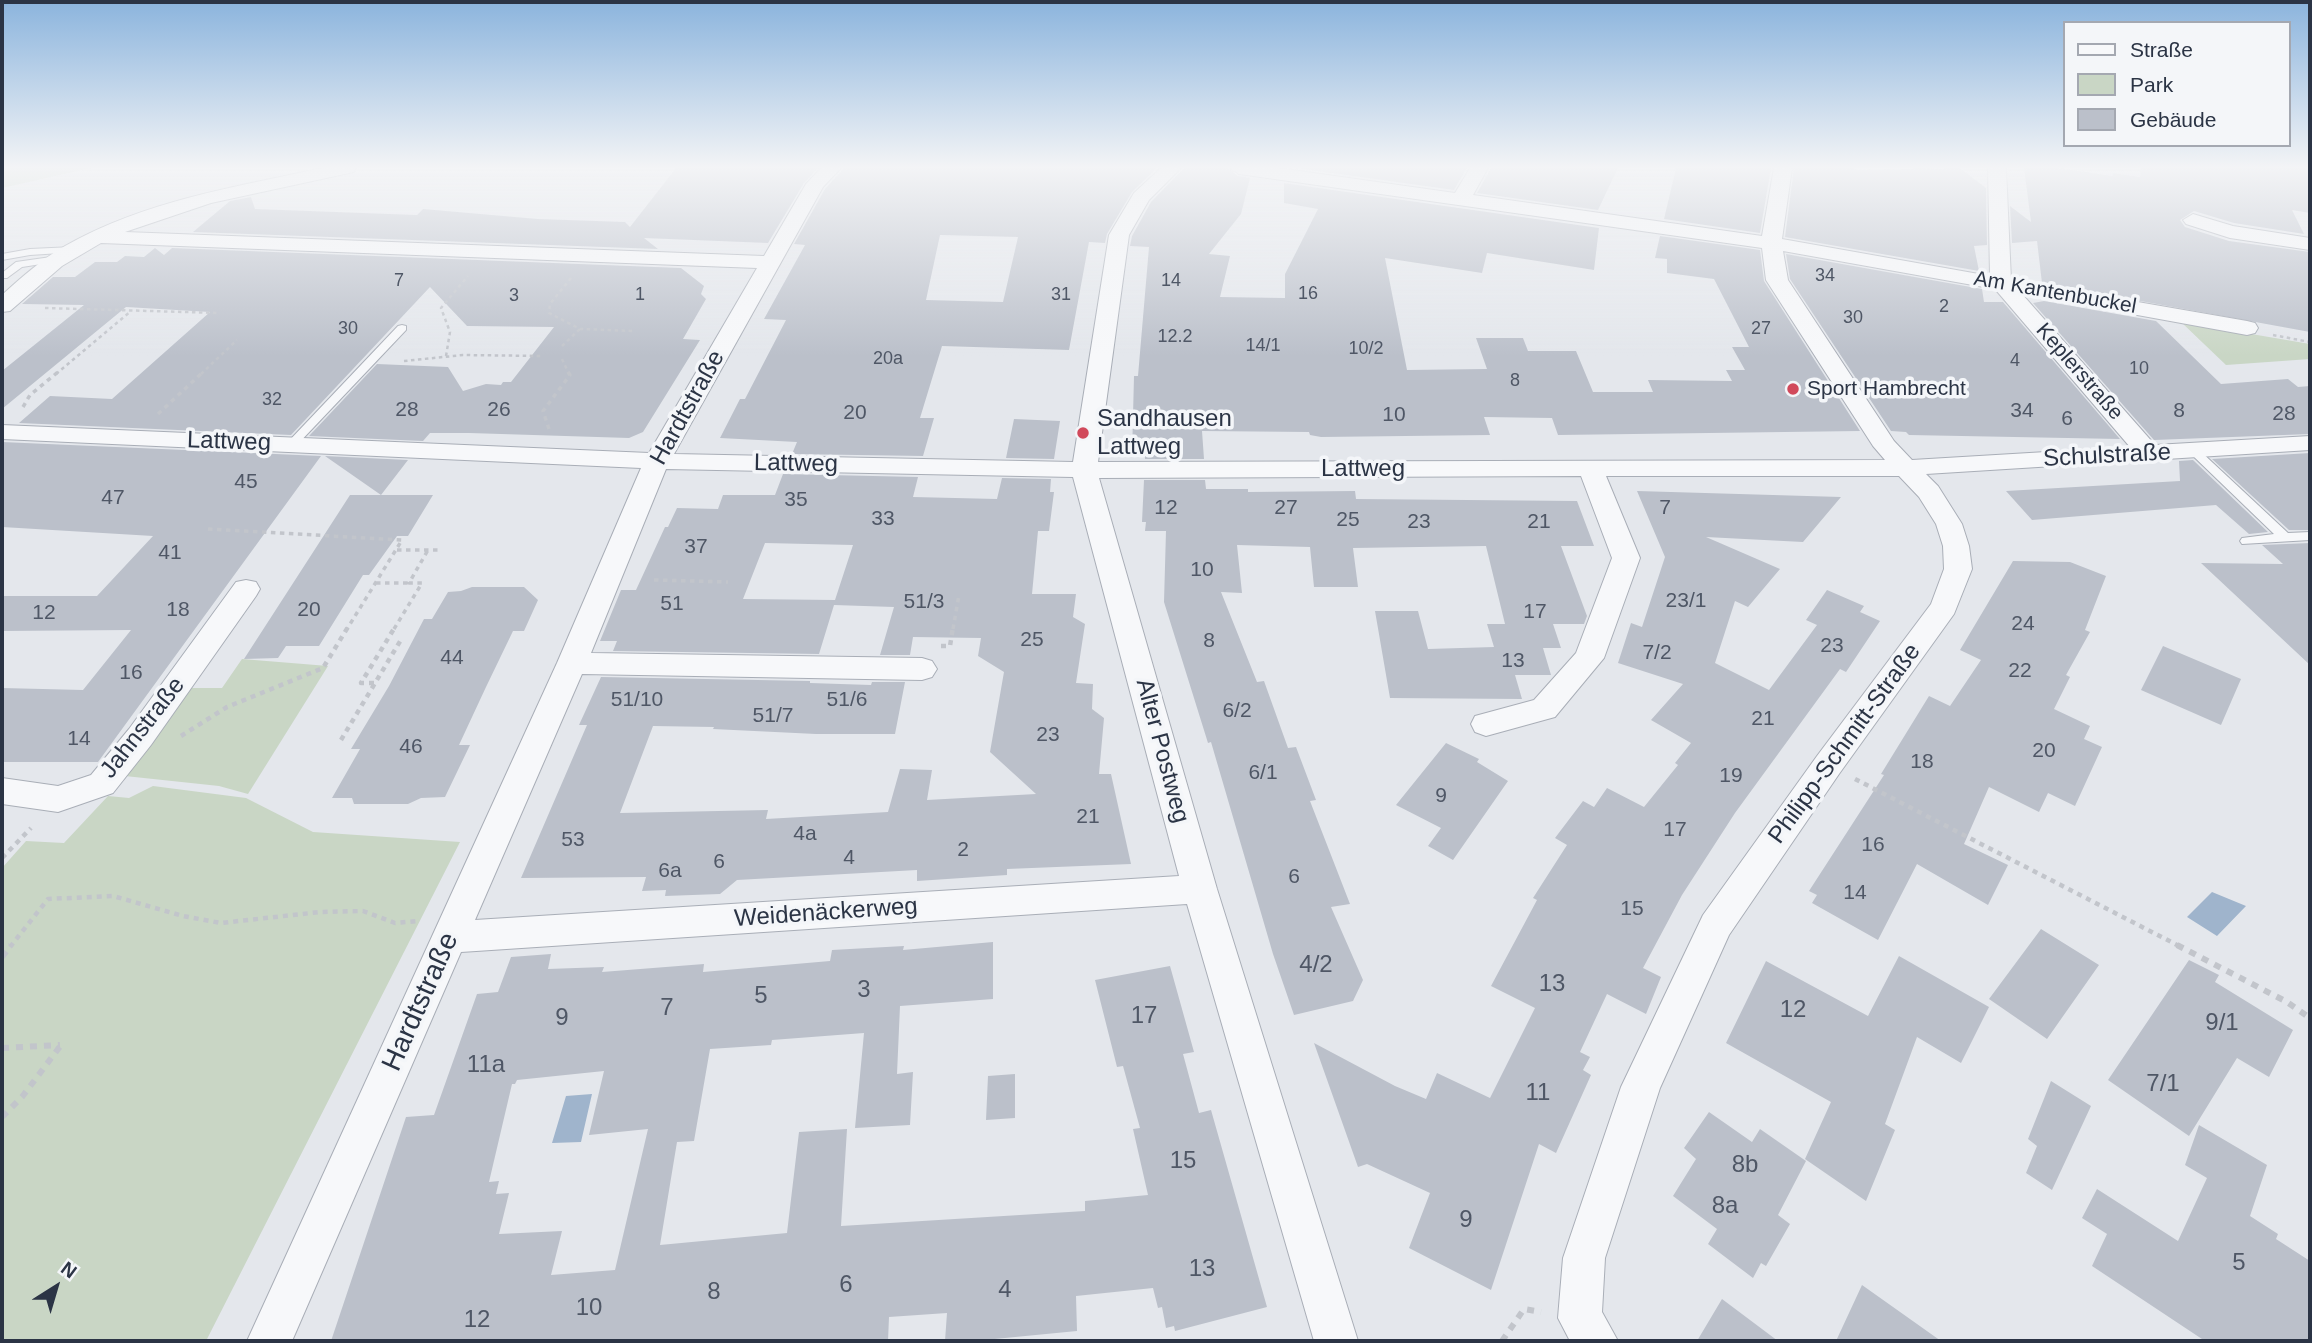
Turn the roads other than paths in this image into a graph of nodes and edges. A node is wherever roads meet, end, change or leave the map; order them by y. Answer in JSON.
{"nodes":[{"id":1,"x":114,"y":231,"type":"edge"},
{"id":2,"x":789,"y":231,"type":"edge"},
{"id":3,"x":1122,"y":231,"type":"edge"},
{"id":4,"x":1684,"y":231,"type":"edge"},
{"id":5,"x":1773,"y":231,"type":"edge"},
{"id":6,"x":1999,"y":231,"type":"edge"},
{"id":7,"x":2226,"y":231,"type":"edge"},
{"id":8,"x":97,"y":237,"type":"junction"},
{"id":9,"x":1771,"y":243,"type":"junction"},
{"id":10,"x":2310,"y":244,"type":"edge"},
{"id":11,"x":65,"y":255,"type":"junction"},
{"id":12,"x":2,"y":257,"type":"edge"},
{"id":13,"x":772,"y":262,"type":"junction"},
{"id":14,"x":4,"y":276,"type":"dead end"},
{"id":15,"x":2001,"y":283,"type":"junction"},
{"id":16,"x":2,"y":306,"type":"edge"},
{"id":17,"x":402,"y":328,"type":"dead end"},
{"id":18,"x":2247,"y":328,"type":"road end"},
{"id":19,"x":2,"y":432,"type":"edge"},
{"id":20,"x":2310,"y":443,"type":"edge"},
{"id":21,"x":291,"y":445,"type":"junction"},
{"id":22,"x":2194,"y":451,"type":"junction"},
{"id":23,"x":2149,"y":453,"type":"junction"},
{"id":24,"x":657,"y":461,"type":"junction"},
{"id":25,"x":1590,"y":468,"type":"junction"},
{"id":26,"x":1903,"y":468,"type":"junction"},
{"id":27,"x":1084,"y":470,"type":"junction"},
{"id":28,"x":2310,"y":536,"type":"edge"},
{"id":29,"x":2285,"y":537,"type":"junction"},
{"id":30,"x":2246,"y":541,"type":"dead end"},
{"id":31,"x":246,"y":589,"type":"dead end"},
{"id":32,"x":572,"y":663,"type":"junction"},
{"id":33,"x":922,"y":669,"type":"road end"},
{"id":34,"x":1486,"y":724,"type":"dead end"},
{"id":35,"x":2,"y":792,"type":"edge"},
{"id":36,"x":1200,"y":890,"type":"junction"},
{"id":37,"x":454,"y":929,"type":"junction"},
{"id":38,"x":269,"y":1341,"type":"edge"},
{"id":39,"x":1336,"y":1341,"type":"edge"},
{"id":40,"x":1596,"y":1341,"type":"edge"}],
"edges":[{"from":1,"to":8,"type":"street"},
{"from":2,"to":13,"type":"street","name":"Hardtstraße"},
{"from":3,"to":27,"type":"street","name":"Alter Postweg"},
{"from":4,"to":9,"type":"street","name":"Am Kantenbuckel"},
{"from":5,"to":9,"type":"street","name":"Philipp-Schmitt-Straße"},
{"from":6,"to":15,"type":"street"},
{"from":7,"to":10,"type":"street"},
{"from":8,"to":11,"type":"street"},
{"from":8,"to":13,"type":"street"},
{"from":9,"to":15,"type":"street","name":"Am Kantenbuckel"},
{"from":9,"to":26,"type":"street","name":"Philipp-Schmitt-Straße"},
{"from":11,"to":12,"type":"lane"},
{"from":11,"to":14,"type":"lane"},
{"from":11,"to":16,"type":"street"},
{"from":13,"to":24,"type":"street","name":"Hardtstraße"},
{"from":15,"to":18,"type":"street","name":"Am Kantenbuckel"},
{"from":15,"to":23,"type":"street","name":"Keplerstraße"},
{"from":17,"to":21,"type":"lane"},
{"from":19,"to":21,"type":"street","name":"Lattweg"},
{"from":20,"to":22,"type":"street","name":"Schulstraße"},
{"from":21,"to":24,"type":"street","name":"Lattweg"},
{"from":22,"to":23,"type":"street","name":"Schulstraße"},
{"from":22,"to":29,"type":"lane"},
{"from":23,"to":26,"type":"street","name":"Schulstraße"},
{"from":24,"to":27,"type":"street","name":"Lattweg"},
{"from":24,"to":32,"type":"street","name":"Hardtstraße"},
{"from":25,"to":26,"type":"street","name":"Lattweg"},
{"from":25,"to":27,"type":"street","name":"Lattweg"},
{"from":25,"to":34,"type":"street"},
{"from":26,"to":40,"type":"street","name":"Philipp-Schmitt-Straße"},
{"from":27,"to":36,"type":"street","name":"Alter Postweg"},
{"from":28,"to":29,"type":"lane"},
{"from":29,"to":30,"type":"lane"},
{"from":31,"to":35,"type":"street","name":"Jahnstraße"},
{"from":32,"to":33,"type":"street"},
{"from":32,"to":37,"type":"street","name":"Hardtstraße"},
{"from":36,"to":37,"type":"street","name":"Weidenäckerweg"},
{"from":36,"to":39,"type":"street","name":"Alter Postweg"},
{"from":37,"to":38,"type":"street","name":"Hardtstraße"}]}
